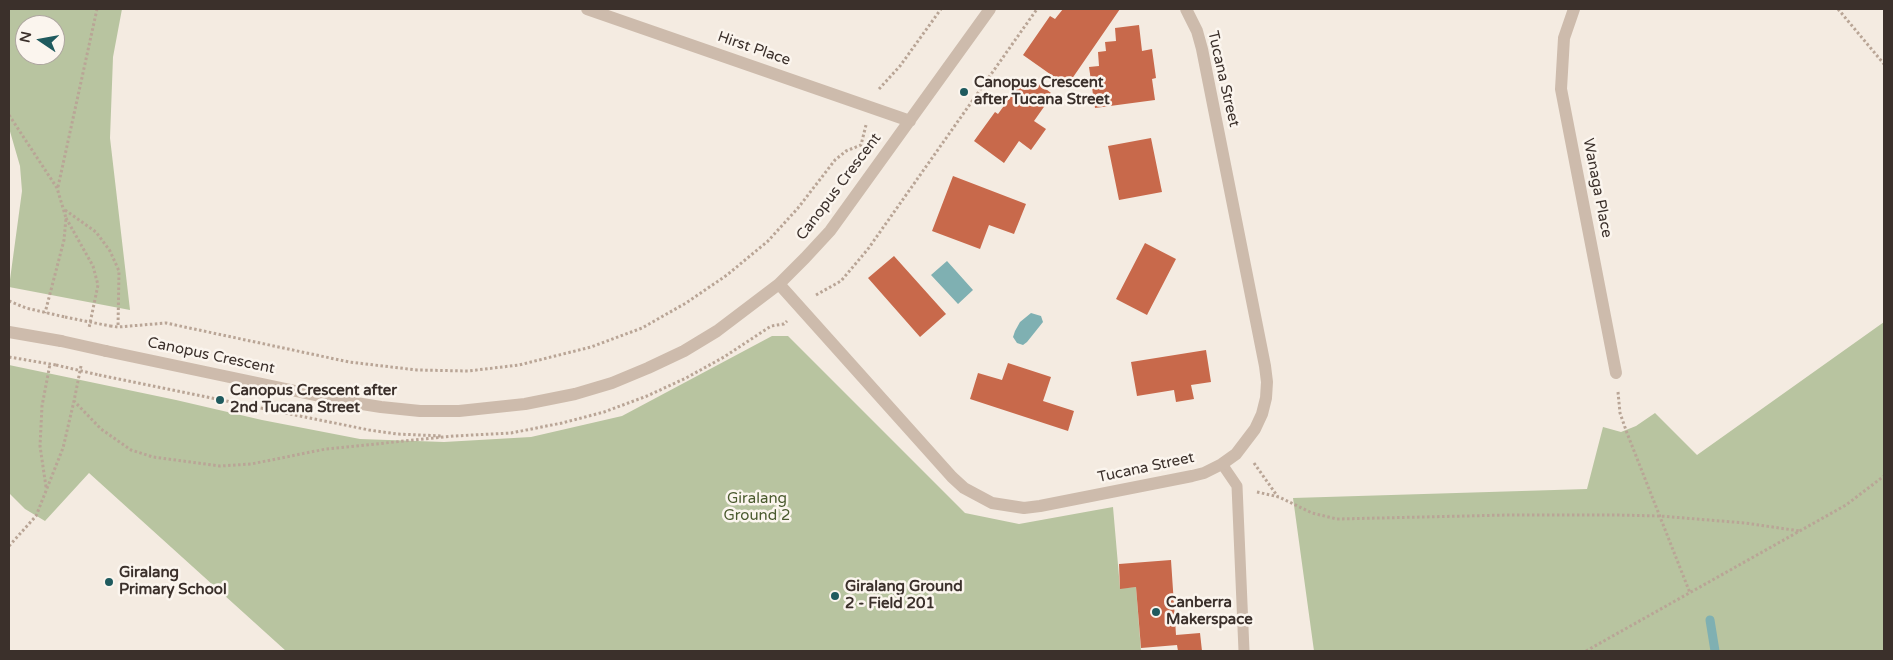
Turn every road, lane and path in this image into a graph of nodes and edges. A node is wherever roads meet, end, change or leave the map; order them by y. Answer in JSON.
{"nodes":[{"id":1,"x":97,"y":9,"type":"edge"},
{"id":2,"x":587,"y":9,"type":"edge"},
{"id":3,"x":941,"y":9,"type":"edge"},
{"id":4,"x":990,"y":9,"type":"edge"},
{"id":5,"x":1186,"y":9,"type":"edge"},
{"id":6,"x":1574,"y":9,"type":"edge"},
{"id":7,"x":1838,"y":9,"type":"edge"},
{"id":8,"x":1884,"y":64,"type":"edge"},
{"id":9,"x":871,"y":107,"type":"junction"},
{"id":10,"x":9,"y":115,"type":"edge"},
{"id":11,"x":910,"y":120,"type":"junction"},
{"id":12,"x":58,"y":188,"type":"junction"},
{"id":13,"x":64,"y":209,"type":"junction"},
{"id":14,"x":66,"y":218,"type":"junction"},
{"id":15,"x":779,"y":284,"type":"junction"},
{"id":16,"x":9,"y":301,"type":"edge"},
{"id":17,"x":45,"y":313,"type":"junction"},
{"id":18,"x":118,"y":327,"type":"junction"},
{"id":19,"x":9,"y":332,"type":"edge"},
{"id":20,"x":88,"y":333,"type":"dead end"},
{"id":21,"x":9,"y":356,"type":"edge"},
{"id":22,"x":82,"y":362,"type":"dead end"},
{"id":23,"x":50,"y":364,"type":"junction"},
{"id":24,"x":1616,"y":373,"type":"joint"},
{"id":25,"x":74,"y":401,"type":"junction"},
{"id":26,"x":528,"y":430,"type":"dead end"},
{"id":27,"x":454,"y":436,"type":"junction"},
{"id":28,"x":1244,"y":446,"type":"junction"},
{"id":29,"x":1222,"y":464,"type":"junction"},
{"id":30,"x":1884,"y":476,"type":"edge"},
{"id":31,"x":47,"y":488,"type":"junction"},
{"id":32,"x":1237,"y":489,"type":"junction"},
{"id":33,"x":1278,"y":497,"type":"junction"},
{"id":34,"x":1660,"y":516,"type":"junction"},
{"id":35,"x":1800,"y":531,"type":"junction"},
{"id":36,"x":9,"y":546,"type":"edge"},
{"id":37,"x":1690,"y":593,"type":"junction"},
{"id":38,"x":1244,"y":651,"type":"edge"},
{"id":39,"x":1586,"y":651,"type":"edge"}],
"edges":[{"from":1,"to":12,"type":"path"},
{"from":2,"to":9,"type":"street","name":"Hirst Place"},
{"from":3,"to":9,"type":"path"},
{"from":4,"to":11,"type":"street","name":"Canopus Crescent"},
{"from":5,"to":28,"type":"street","name":"Tucana Street"},
{"from":6,"to":24,"type":"street","name":"Wanaga Place"},
{"from":7,"to":8,"type":"path"},
{"from":9,"to":11,"type":"street","name":"Hirst Place"},
{"from":9,"to":18,"type":"path"},
{"from":10,"to":12,"type":"path"},
{"from":11,"to":15,"type":"street","name":"Canopus Crescent"},
{"from":12,"to":13,"type":"path"},
{"from":13,"to":14,"type":"path"},
{"from":13,"to":18,"type":"path"},
{"from":14,"to":17,"type":"path"},
{"from":14,"to":20,"type":"path"},
{"from":15,"to":19,"type":"street","name":"Canopus Crescent","bridge":true},
{"from":15,"to":29,"type":"street","name":"Tucana Street"},
{"from":16,"to":17,"type":"path"},
{"from":17,"to":18,"type":"path","bridge":true},
{"from":21,"to":23,"type":"path"},
{"from":22,"to":25,"type":"path"},
{"from":23,"to":27,"type":"path","bridge":true},
{"from":23,"to":31,"type":"path"},
{"from":24,"to":34,"type":"path"},
{"from":25,"to":27,"type":"path"},
{"from":25,"to":31,"type":"path"},
{"from":26,"to":27,"type":"path"},
{"from":28,"to":29,"type":"street","name":"Tucana Street"},
{"from":28,"to":33,"type":"path"},
{"from":29,"to":32,"type":"lane"},
{"from":30,"to":35,"type":"path"},
{"from":31,"to":36,"type":"path"},
{"from":32,"to":33,"type":"path"},
{"from":32,"to":38,"type":"lane"},
{"from":33,"to":34,"type":"path"},
{"from":34,"to":35,"type":"path"},
{"from":34,"to":37,"type":"path"},
{"from":35,"to":37,"type":"path"},
{"from":37,"to":39,"type":"path"}]}
